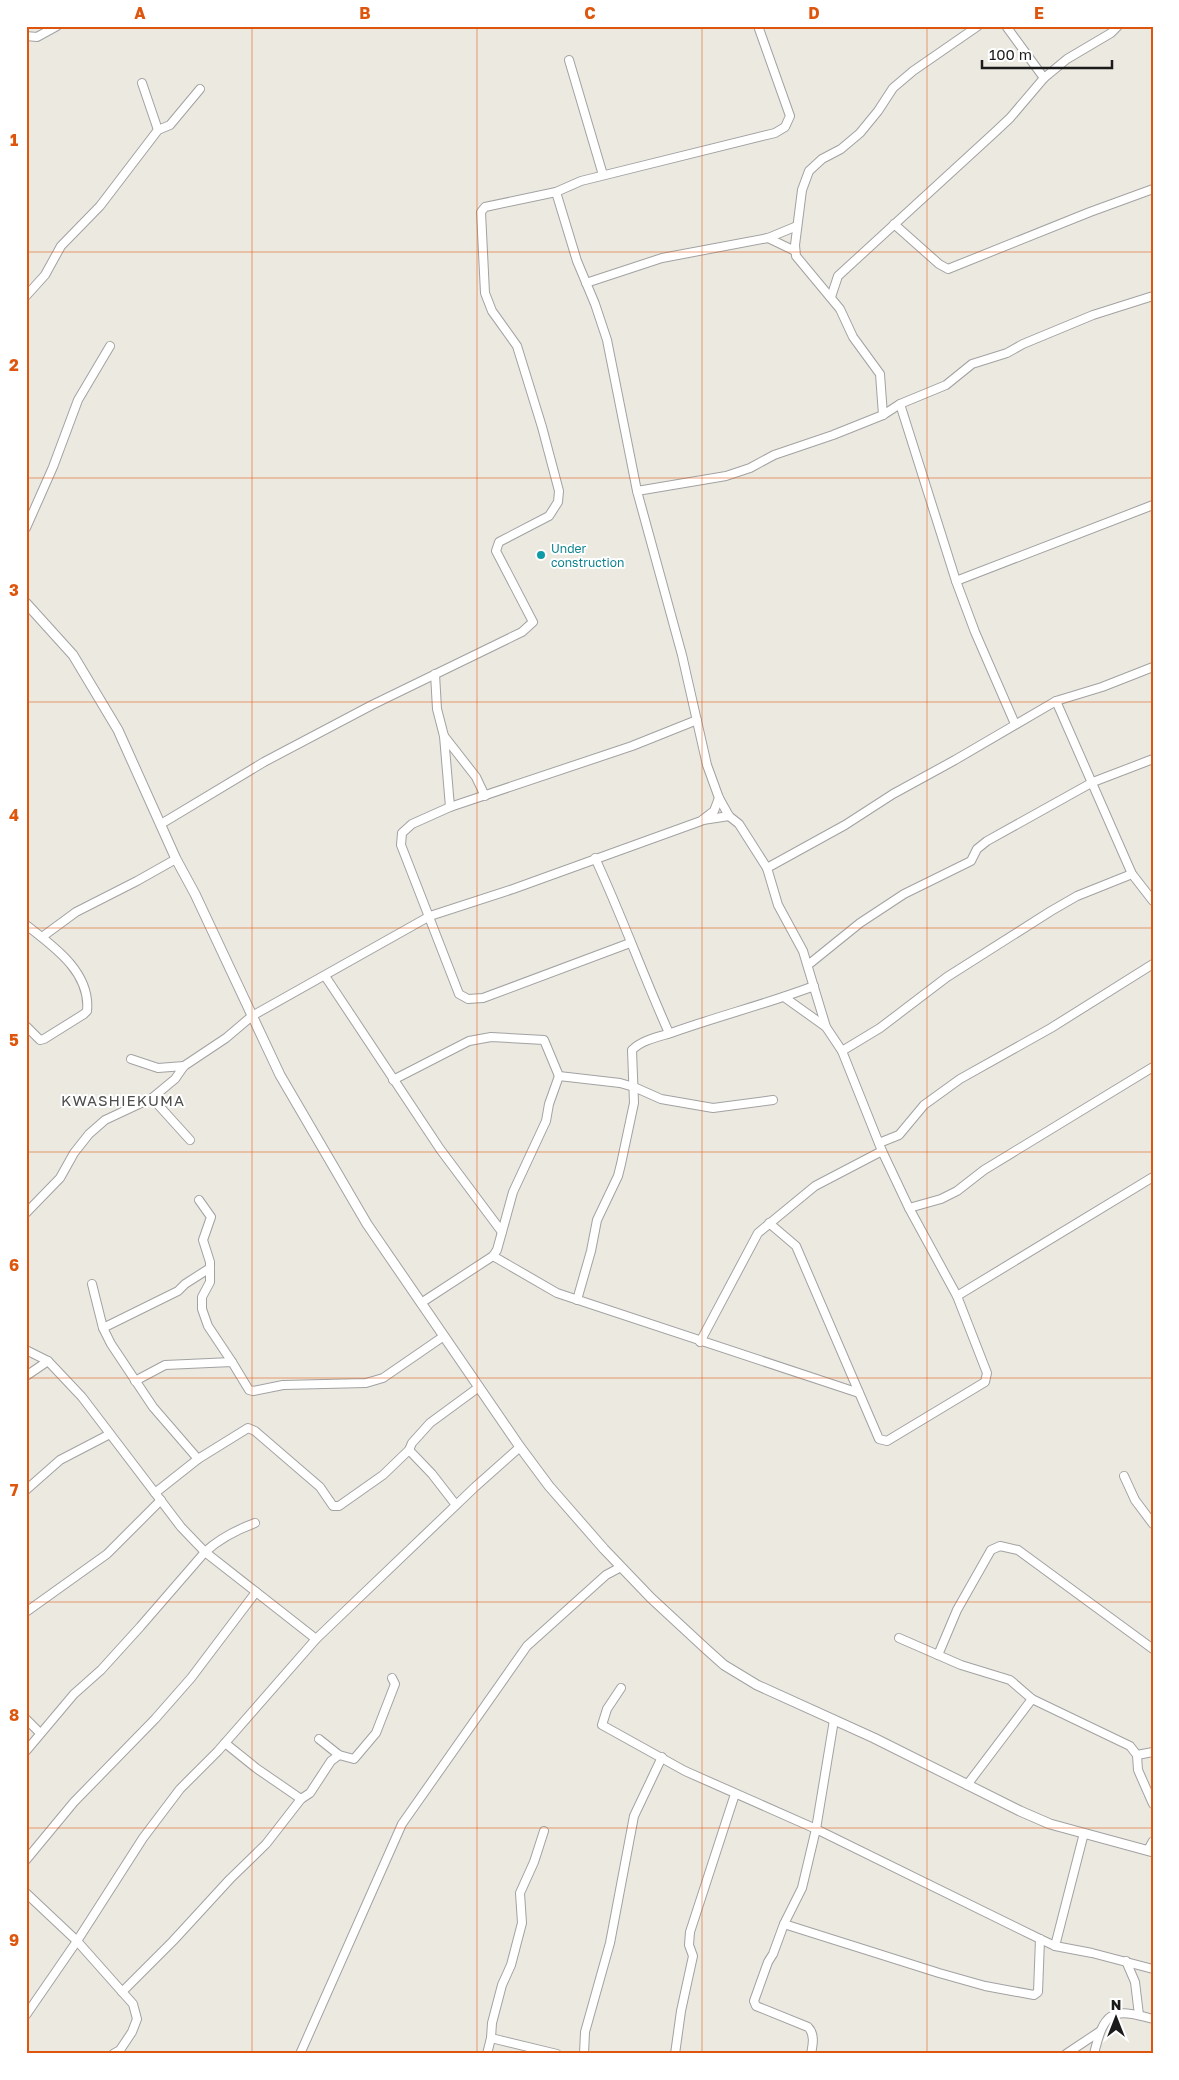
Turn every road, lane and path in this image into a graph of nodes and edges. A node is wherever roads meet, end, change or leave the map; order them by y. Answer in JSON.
{"nodes":[{"id":1,"x":57,"y":26,"type":"edge"},
{"id":2,"x":758,"y":26,"type":"edge"},
{"id":3,"x":978,"y":26,"type":"edge"},
{"id":4,"x":1006,"y":26,"type":"edge"},
{"id":5,"x":1118,"y":26,"type":"edge"},
{"id":6,"x":26,"y":36,"type":"edge"},
{"id":7,"x":569,"y":60,"type":"dead end"},
{"id":8,"x":1044,"y":78,"type":"junction"},
{"id":9,"x":142,"y":83,"type":"dead end"},
{"id":10,"x":200,"y":90,"type":"dead end"},
{"id":11,"x":158,"y":130,"type":"junction"},
{"id":12,"x":603,"y":176,"type":"junction"},
{"id":13,"x":1153,"y":190,"type":"edge"},
{"id":14,"x":556,"y":192,"type":"junction"},
{"id":15,"x":894,"y":224,"type":"junction"},
{"id":16,"x":797,"y":226,"type":"junction"},
{"id":17,"x":768,"y":238,"type":"junction"},
{"id":18,"x":795,"y":251,"type":"junction"},
{"id":19,"x":586,"y":283,"type":"junction"},
{"id":20,"x":26,"y":296,"type":"edge"},
{"id":21,"x":1153,"y":296,"type":"edge"},
{"id":22,"x":831,"y":297,"type":"junction"},
{"id":23,"x":110,"y":346,"type":"dead end"},
{"id":24,"x":900,"y":404,"type":"junction"},
{"id":25,"x":883,"y":415,"type":"junction"},
{"id":26,"x":637,"y":491,"type":"junction"},
{"id":27,"x":1153,"y":505,"type":"edge"},
{"id":28,"x":26,"y":528,"type":"edge"},
{"id":29,"x":956,"y":581,"type":"junction"},
{"id":30,"x":26,"y":603,"type":"edge"},
{"id":31,"x":1153,"y":667,"type":"edge"},
{"id":32,"x":435,"y":674,"type":"junction"},
{"id":33,"x":1056,"y":701,"type":"junction"},
{"id":34,"x":697,"y":720,"type":"junction"},
{"id":35,"x":1015,"y":724,"type":"junction"},
{"id":36,"x":444,"y":736,"type":"junction"},
{"id":37,"x":1153,"y":759,"type":"edge"},
{"id":38,"x":1093,"y":782,"type":"junction"},
{"id":39,"x":485,"y":796,"type":"junction"},
{"id":40,"x":719,"y":798,"type":"junction"},
{"id":41,"x":450,"y":806,"type":"junction"},
{"id":42,"x":729,"y":816,"type":"junction"},
{"id":43,"x":701,"y":821,"type":"junction"},
{"id":44,"x":161,"y":824,"type":"junction"},
{"id":45,"x":595,"y":858,"type":"junction"},
{"id":46,"x":176,"y":859,"type":"junction"},
{"id":47,"x":767,"y":868,"type":"junction"},
{"id":48,"x":1132,"y":874,"type":"junction"},
{"id":49,"x":1153,"y":901,"type":"edge"},
{"id":50,"x":430,"y":916,"type":"junction"},
{"id":51,"x":26,"y":925,"type":"edge"},
{"id":52,"x":42,"y":937,"type":"junction"},
{"id":53,"x":630,"y":943,"type":"junction"},
{"id":54,"x":1153,"y":964,"type":"edge"},
{"id":55,"x":808,"y":966,"type":"junction"},
{"id":56,"x":325,"y":976,"type":"junction"},
{"id":57,"x":814,"y":986,"type":"junction"},
{"id":58,"x":784,"y":997,"type":"junction"},
{"id":59,"x":252,"y":1016,"type":"junction"},
{"id":60,"x":26,"y":1026,"type":"edge"},
{"id":61,"x":826,"y":1027,"type":"junction"},
{"id":62,"x":669,"y":1033,"type":"junction"},
{"id":63,"x":842,"y":1051,"type":"junction"},
{"id":64,"x":131,"y":1059,"type":"dead end"},
{"id":65,"x":184,"y":1066,"type":"junction"},
{"id":66,"x":1153,"y":1067,"type":"edge"},
{"id":67,"x":559,"y":1076,"type":"junction"},
{"id":68,"x":393,"y":1080,"type":"junction"},
{"id":69,"x":634,"y":1087,"type":"junction"},
{"id":70,"x":152,"y":1098,"type":"junction"},
{"id":71,"x":773,"y":1100,"type":"dead end"},
{"id":72,"x":190,"y":1140,"type":"dead end"},
{"id":73,"x":880,"y":1147,"type":"junction"},
{"id":74,"x":1153,"y":1177,"type":"edge"},
{"id":75,"x":199,"y":1200,"type":"dead end"},
{"id":76,"x":909,"y":1208,"type":"junction"},
{"id":77,"x":26,"y":1213,"type":"edge"},
{"id":78,"x":769,"y":1223,"type":"junction"},
{"id":79,"x":502,"y":1232,"type":"junction"},
{"id":80,"x":493,"y":1256,"type":"junction"},
{"id":81,"x":210,"y":1268,"type":"junction"},
{"id":82,"x":92,"y":1284,"type":"dead end"},
{"id":83,"x":957,"y":1296,"type":"junction"},
{"id":84,"x":577,"y":1300,"type":"junction"},
{"id":85,"x":421,"y":1303,"type":"junction"},
{"id":86,"x":103,"y":1328,"type":"junction"},
{"id":87,"x":444,"y":1336,"type":"junction"},
{"id":88,"x":700,"y":1342,"type":"junction"},
{"id":89,"x":26,"y":1350,"type":"edge"},
{"id":90,"x":48,"y":1360,"type":"junction"},
{"id":91,"x":232,"y":1362,"type":"junction"},
{"id":92,"x":26,"y":1376,"type":"edge"},
{"id":93,"x":135,"y":1381,"type":"junction"},
{"id":94,"x":479,"y":1387,"type":"junction"},
{"id":95,"x":859,"y":1393,"type":"junction"},
{"id":96,"x":110,"y":1434,"type":"junction"},
{"id":97,"x":520,"y":1447,"type":"junction"},
{"id":98,"x":409,"y":1450,"type":"junction"},
{"id":99,"x":198,"y":1459,"type":"junction"},
{"id":100,"x":1124,"y":1476,"type":"dead end"},
{"id":101,"x":26,"y":1490,"type":"edge"},
{"id":102,"x":155,"y":1492,"type":"junction"},
{"id":103,"x":161,"y":1500,"type":"junction"},
{"id":104,"x":456,"y":1505,"type":"junction"},
{"id":105,"x":254,"y":1523,"type":"dead end"},
{"id":106,"x":1153,"y":1524,"type":"edge"},
{"id":107,"x":205,"y":1552,"type":"junction"},
{"id":108,"x":621,"y":1567,"type":"junction"},
{"id":109,"x":256,"y":1592,"type":"junction"},
{"id":110,"x":26,"y":1612,"type":"edge"},
{"id":111,"x":899,"y":1638,"type":"dead end"},
{"id":112,"x":316,"y":1639,"type":"junction"},
{"id":113,"x":1153,"y":1649,"type":"edge"},
{"id":114,"x":938,"y":1655,"type":"junction"},
{"id":115,"x":392,"y":1678,"type":"dead end"},
{"id":116,"x":621,"y":1688,"type":"dead end"},
{"id":117,"x":1032,"y":1699,"type":"junction"},
{"id":118,"x":26,"y":1719,"type":"edge"},
{"id":119,"x":834,"y":1720,"type":"junction"},
{"id":120,"x":40,"y":1733,"type":"junction"},
{"id":121,"x":319,"y":1739,"type":"dead end"},
{"id":122,"x":225,"y":1743,"type":"junction"},
{"id":123,"x":26,"y":1752,"type":"edge"},
{"id":124,"x":1153,"y":1752,"type":"edge"},
{"id":125,"x":339,"y":1755,"type":"junction"},
{"id":126,"x":1137,"y":1755,"type":"junction"},
{"id":127,"x":662,"y":1757,"type":"junction"},
{"id":128,"x":967,"y":1785,"type":"junction"},
{"id":129,"x":735,"y":1794,"type":"junction"},
{"id":130,"x":301,"y":1799,"type":"junction"},
{"id":131,"x":1153,"y":1804,"type":"edge"},
{"id":132,"x":816,"y":1829,"type":"junction"},
{"id":133,"x":544,"y":1831,"type":"dead end"},
{"id":134,"x":1084,"y":1833,"type":"junction"},
{"id":135,"x":1151,"y":1847,"type":"edge"},
{"id":136,"x":26,"y":1860,"type":"edge"},
{"id":137,"x":26,"y":1893,"type":"edge"},
{"id":138,"x":784,"y":1924,"type":"junction"},
{"id":139,"x":1040,"y":1940,"type":"junction"},
{"id":140,"x":77,"y":1941,"type":"junction"},
{"id":141,"x":1055,"y":1946,"type":"junction"},
{"id":142,"x":1126,"y":1961,"type":"junction"},
{"id":143,"x":1153,"y":1969,"type":"edge"},
{"id":144,"x":122,"y":1992,"type":"junction"},
{"id":145,"x":26,"y":2015,"type":"edge"},
{"id":146,"x":1139,"y":2015,"type":"junction"},
{"id":147,"x":1153,"y":2019,"type":"edge"},
{"id":148,"x":1099,"y":2032,"type":"junction"},
{"id":149,"x":490,"y":2038,"type":"junction"},
{"id":150,"x":113,"y":2054,"type":"edge"},
{"id":151,"x":300,"y":2054,"type":"edge"},
{"id":152,"x":487,"y":2054,"type":"edge"},
{"id":153,"x":557,"y":2054,"type":"edge"},
{"id":154,"x":584,"y":2054,"type":"edge"},
{"id":155,"x":675,"y":2054,"type":"edge"},
{"id":156,"x":811,"y":2054,"type":"edge"},
{"id":157,"x":1066,"y":2054,"type":"edge"},
{"id":158,"x":1094,"y":2054,"type":"edge"}],
"edges":[{"from":1,"to":6,"type":"street"},
{"from":2,"to":12,"type":"street"},
{"from":3,"to":16,"type":"street"},
{"from":4,"to":8,"type":"street"},
{"from":5,"to":8,"type":"street"},
{"from":7,"to":12,"type":"street"},
{"from":8,"to":15,"type":"street"},
{"from":9,"to":11,"type":"street"},
{"from":10,"to":11,"type":"street"},
{"from":11,"to":20,"type":"street"},
{"from":12,"to":14,"type":"street"},
{"from":13,"to":15,"type":"street"},
{"from":14,"to":19,"type":"street"},
{"from":14,"to":32,"type":"street"},
{"from":15,"to":22,"type":"street"},
{"from":16,"to":17,"type":"street"},
{"from":16,"to":18,"type":"street"},
{"from":17,"to":18,"type":"street"},
{"from":17,"to":19,"type":"street"},
{"from":18,"to":22,"type":"street"},
{"from":19,"to":26,"type":"street"},
{"from":21,"to":24,"type":"street"},
{"from":22,"to":25,"type":"street"},
{"from":23,"to":28,"type":"street"},
{"from":24,"to":25,"type":"street"},
{"from":24,"to":29,"type":"street"},
{"from":25,"to":26,"type":"street"},
{"from":26,"to":34,"type":"street"},
{"from":27,"to":29,"type":"street"},
{"from":29,"to":35,"type":"street"},
{"from":30,"to":44,"type":"street"},
{"from":31,"to":33,"type":"street"},
{"from":32,"to":36,"type":"street"},
{"from":32,"to":44,"type":"street"},
{"from":33,"to":35,"type":"street"},
{"from":33,"to":38,"type":"street"},
{"from":34,"to":39,"type":"street"},
{"from":34,"to":40,"type":"street"},
{"from":35,"to":47,"type":"street"},
{"from":36,"to":39,"type":"street"},
{"from":36,"to":41,"type":"street"},
{"from":37,"to":38,"type":"street"},
{"from":38,"to":48,"type":"street"},
{"from":38,"to":55,"type":"street"},
{"from":39,"to":41,"type":"street"},
{"from":40,"to":42,"type":"street"},
{"from":40,"to":43,"type":"street"},
{"from":41,"to":50,"type":"street"},
{"from":42,"to":43,"type":"street"},
{"from":42,"to":47,"type":"street"},
{"from":43,"to":45,"type":"street"},
{"from":44,"to":46,"type":"street"},
{"from":45,"to":50,"type":"street"},
{"from":45,"to":53,"type":"street"},
{"from":46,"to":52,"type":"street"},
{"from":46,"to":59,"type":"street"},
{"from":47,"to":55,"type":"street"},
{"from":48,"to":49,"type":"street"},
{"from":48,"to":63,"type":"street"},
{"from":50,"to":53,"type":"street"},
{"from":50,"to":56,"type":"street"},
{"from":51,"to":52,"type":"street"},
{"from":52,"to":60,"type":"street"},
{"from":53,"to":62,"type":"street"},
{"from":54,"to":73,"type":"street"},
{"from":55,"to":57,"type":"street"},
{"from":56,"to":59,"type":"street"},
{"from":56,"to":68,"type":"street"},
{"from":57,"to":58,"type":"street"},
{"from":57,"to":61,"type":"street"},
{"from":58,"to":61,"type":"street"},
{"from":58,"to":62,"type":"street"},
{"from":59,"to":65,"type":"street"},
{"from":59,"to":85,"type":"street"},
{"from":61,"to":63,"type":"street"},
{"from":62,"to":69,"type":"street"},
{"from":63,"to":73,"type":"street"},
{"from":64,"to":65,"type":"street"},
{"from":65,"to":70,"type":"street"},
{"from":66,"to":76,"type":"street"},
{"from":67,"to":68,"type":"street"},
{"from":67,"to":69,"type":"street"},
{"from":67,"to":79,"type":"street"},
{"from":68,"to":79,"type":"street"},
{"from":69,"to":71,"type":"street"},
{"from":69,"to":84,"type":"street"},
{"from":70,"to":72,"type":"street"},
{"from":70,"to":77,"type":"street"},
{"from":73,"to":76,"type":"street"},
{"from":73,"to":78,"type":"street"},
{"from":74,"to":83,"type":"street"},
{"from":75,"to":81,"type":"street"},
{"from":76,"to":83,"type":"street"},
{"from":78,"to":88,"type":"street"},
{"from":78,"to":95,"type":"street"},
{"from":79,"to":80,"type":"street"},
{"from":80,"to":84,"type":"street"},
{"from":80,"to":85,"type":"street"},
{"from":81,"to":86,"type":"street"},
{"from":81,"to":91,"type":"street"},
{"from":82,"to":86,"type":"street"},
{"from":83,"to":95,"type":"street"},
{"from":84,"to":88,"type":"street"},
{"from":85,"to":87,"type":"street"},
{"from":86,"to":93,"type":"street"},
{"from":87,"to":91,"type":"street"},
{"from":87,"to":94,"type":"street"},
{"from":88,"to":95,"type":"street"},
{"from":89,"to":90,"type":"street"},
{"from":90,"to":92,"type":"street"},
{"from":90,"to":96,"type":"street"},
{"from":91,"to":93,"type":"street"},
{"from":93,"to":99,"type":"street"},
{"from":94,"to":97,"type":"street"},
{"from":94,"to":98,"type":"street"},
{"from":96,"to":101,"type":"street"},
{"from":96,"to":102,"type":"street"},
{"from":97,"to":104,"type":"street"},
{"from":97,"to":108,"type":"street"},
{"from":98,"to":99,"type":"street"},
{"from":98,"to":104,"type":"street"},
{"from":99,"to":102,"type":"street"},
{"from":100,"to":106,"type":"street"},
{"from":102,"to":103,"type":"street"},
{"from":103,"to":107,"type":"street"},
{"from":103,"to":110,"type":"street"},
{"from":104,"to":112,"type":"street"},
{"from":105,"to":107,"type":"street"},
{"from":107,"to":109,"type":"street"},
{"from":107,"to":120,"type":"street"},
{"from":108,"to":119,"type":"street"},
{"from":108,"to":151,"type":"street"},
{"from":109,"to":112,"type":"street"},
{"from":109,"to":136,"type":"street"},
{"from":111,"to":114,"type":"street"},
{"from":112,"to":122,"type":"street"},
{"from":113,"to":114,"type":"street"},
{"from":114,"to":117,"type":"street"},
{"from":115,"to":125,"type":"street"},
{"from":116,"to":127,"type":"street"},
{"from":117,"to":126,"type":"street"},
{"from":117,"to":128,"type":"street"},
{"from":118,"to":120,"type":"street"},
{"from":119,"to":128,"type":"street"},
{"from":119,"to":132,"type":"street"},
{"from":120,"to":123,"type":"street"},
{"from":121,"to":125,"type":"street"},
{"from":122,"to":130,"type":"street"},
{"from":122,"to":140,"type":"street"},
{"from":124,"to":126,"type":"street"},
{"from":125,"to":130,"type":"street"},
{"from":126,"to":131,"type":"street"},
{"from":127,"to":129,"type":"street"},
{"from":127,"to":154,"type":"street"},
{"from":128,"to":134,"type":"street"},
{"from":129,"to":132,"type":"street"},
{"from":129,"to":155,"type":"street"},
{"from":130,"to":144,"type":"street"},
{"from":132,"to":138,"type":"street"},
{"from":132,"to":139,"type":"street"},
{"from":133,"to":149,"type":"street"},
{"from":134,"to":135,"type":"street"},
{"from":134,"to":141,"type":"street"},
{"from":137,"to":140,"type":"street"},
{"from":138,"to":139,"type":"street"},
{"from":138,"to":156,"type":"street"},
{"from":139,"to":141,"type":"street"},
{"from":140,"to":144,"type":"street"},
{"from":140,"to":145,"type":"street"},
{"from":141,"to":142,"type":"street"},
{"from":142,"to":143,"type":"street"},
{"from":142,"to":146,"type":"street"},
{"from":144,"to":150,"type":"street"},
{"from":146,"to":147,"type":"street"},
{"from":146,"to":148,"type":"street"},
{"from":148,"to":157,"type":"street"},
{"from":148,"to":158,"type":"street"},
{"from":149,"to":152,"type":"street"},
{"from":149,"to":153,"type":"street"}]}
